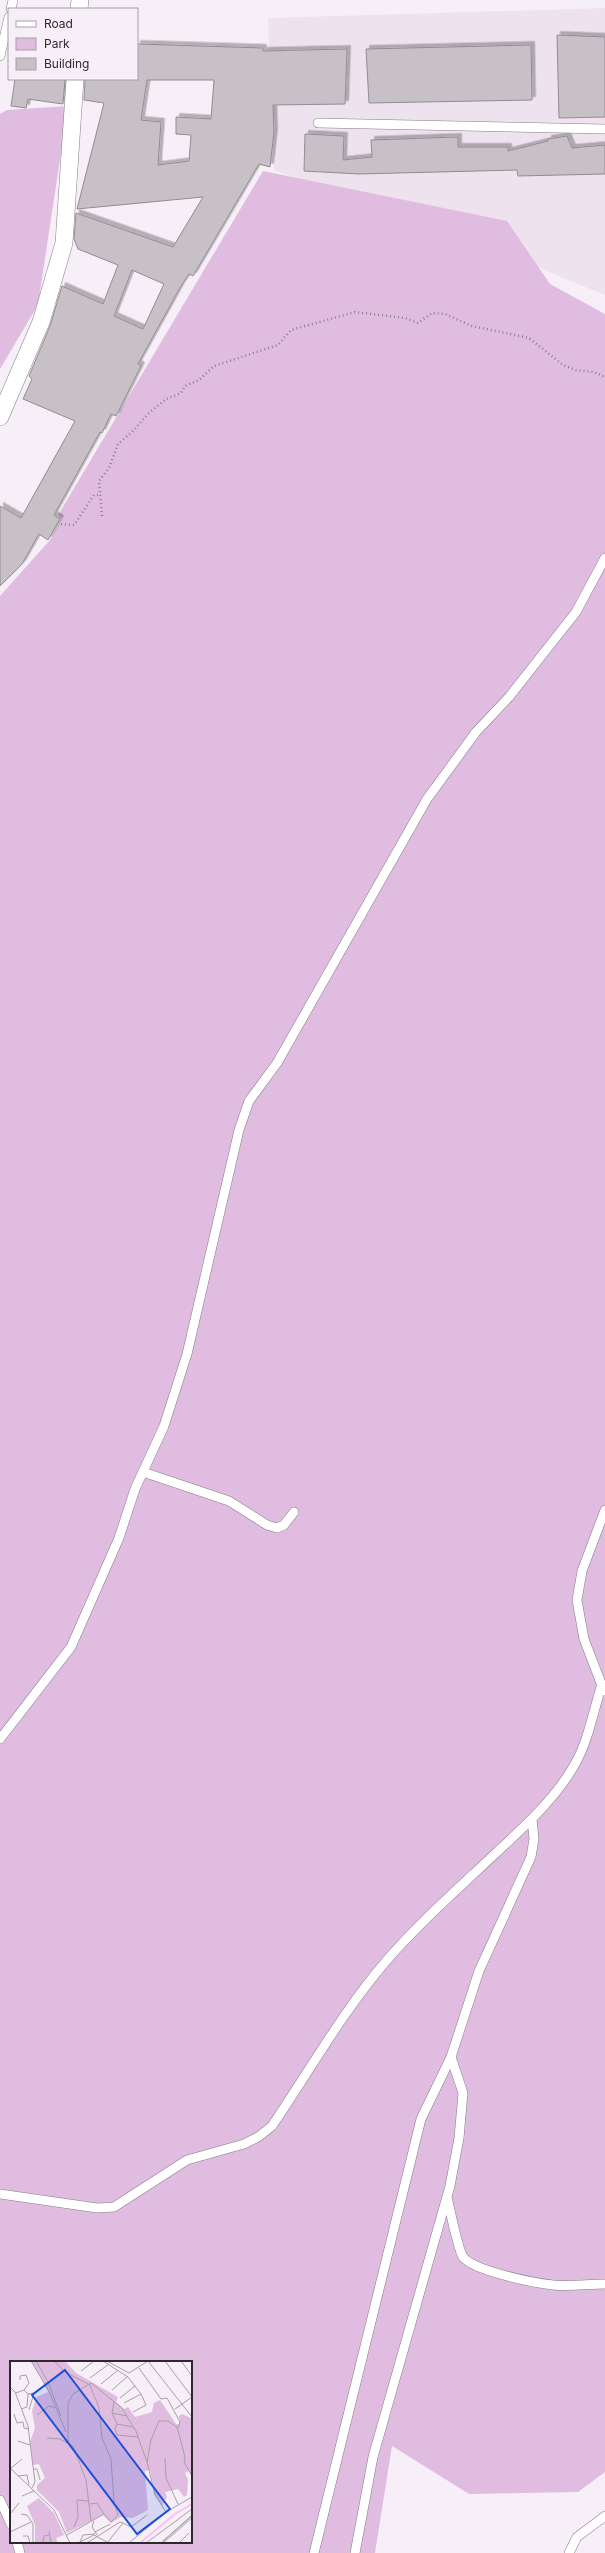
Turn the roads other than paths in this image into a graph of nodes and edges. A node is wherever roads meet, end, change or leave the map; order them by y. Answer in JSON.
{"nodes":[{"id":1,"x":8,"y":21,"type":"edge"},
{"id":2,"x":0,"y":56,"type":"edge"},
{"id":3,"x":75,"y":80,"type":"edge"},
{"id":4,"x":318,"y":123,"type":"dead end"},
{"id":5,"x":605,"y":129,"type":"edge"},
{"id":6,"x":0,"y":417,"type":"edge"},
{"id":7,"x":605,"y":558,"type":"edge"},
{"id":8,"x":143,"y":1472,"type":"junction"},
{"id":9,"x":605,"y":1510,"type":"edge"},
{"id":10,"x":294,"y":1512,"type":"dead end"},
{"id":11,"x":603,"y":1691,"type":"edge"},
{"id":12,"x":0,"y":1739,"type":"edge"},
{"id":13,"x":532,"y":1819,"type":"junction"},
{"id":14,"x":451,"y":2057,"type":"junction"},
{"id":15,"x":0,"y":2194,"type":"edge"},
{"id":16,"x":447,"y":2197,"type":"junction"},
{"id":17,"x":605,"y":2284,"type":"edge"},
{"id":18,"x":0,"y":2500,"type":"edge"},
{"id":19,"x":605,"y":2516,"type":"edge"},
{"id":20,"x":10,"y":2522,"type":"edge"},
{"id":21,"x":17,"y":2543,"type":"edge"},
{"id":22,"x":20,"y":2553,"type":"edge"},
{"id":23,"x":314,"y":2553,"type":"edge"},
{"id":24,"x":355,"y":2553,"type":"edge"},
{"id":25,"x":569,"y":2553,"type":"edge"}],
"edges":[{"from":1,"to":2,"type":"lane"},
{"from":3,"to":6,"type":"street"},
{"from":4,"to":5,"type":"lane"},
{"from":7,"to":8,"type":"lane"},
{"from":8,"to":10,"type":"lane"},
{"from":8,"to":12,"type":"lane"},
{"from":9,"to":11,"type":"lane"},
{"from":11,"to":13,"type":"lane"},
{"from":13,"to":14,"type":"lane"},
{"from":13,"to":15,"type":"lane"},
{"from":14,"to":16,"type":"lane"},
{"from":14,"to":23,"type":"lane"},
{"from":16,"to":17,"type":"lane"},
{"from":16,"to":24,"type":"lane"},
{"from":18,"to":20,"type":"lane"},
{"from":19,"to":25,"type":"lane"},
{"from":21,"to":22,"type":"lane"}]}
